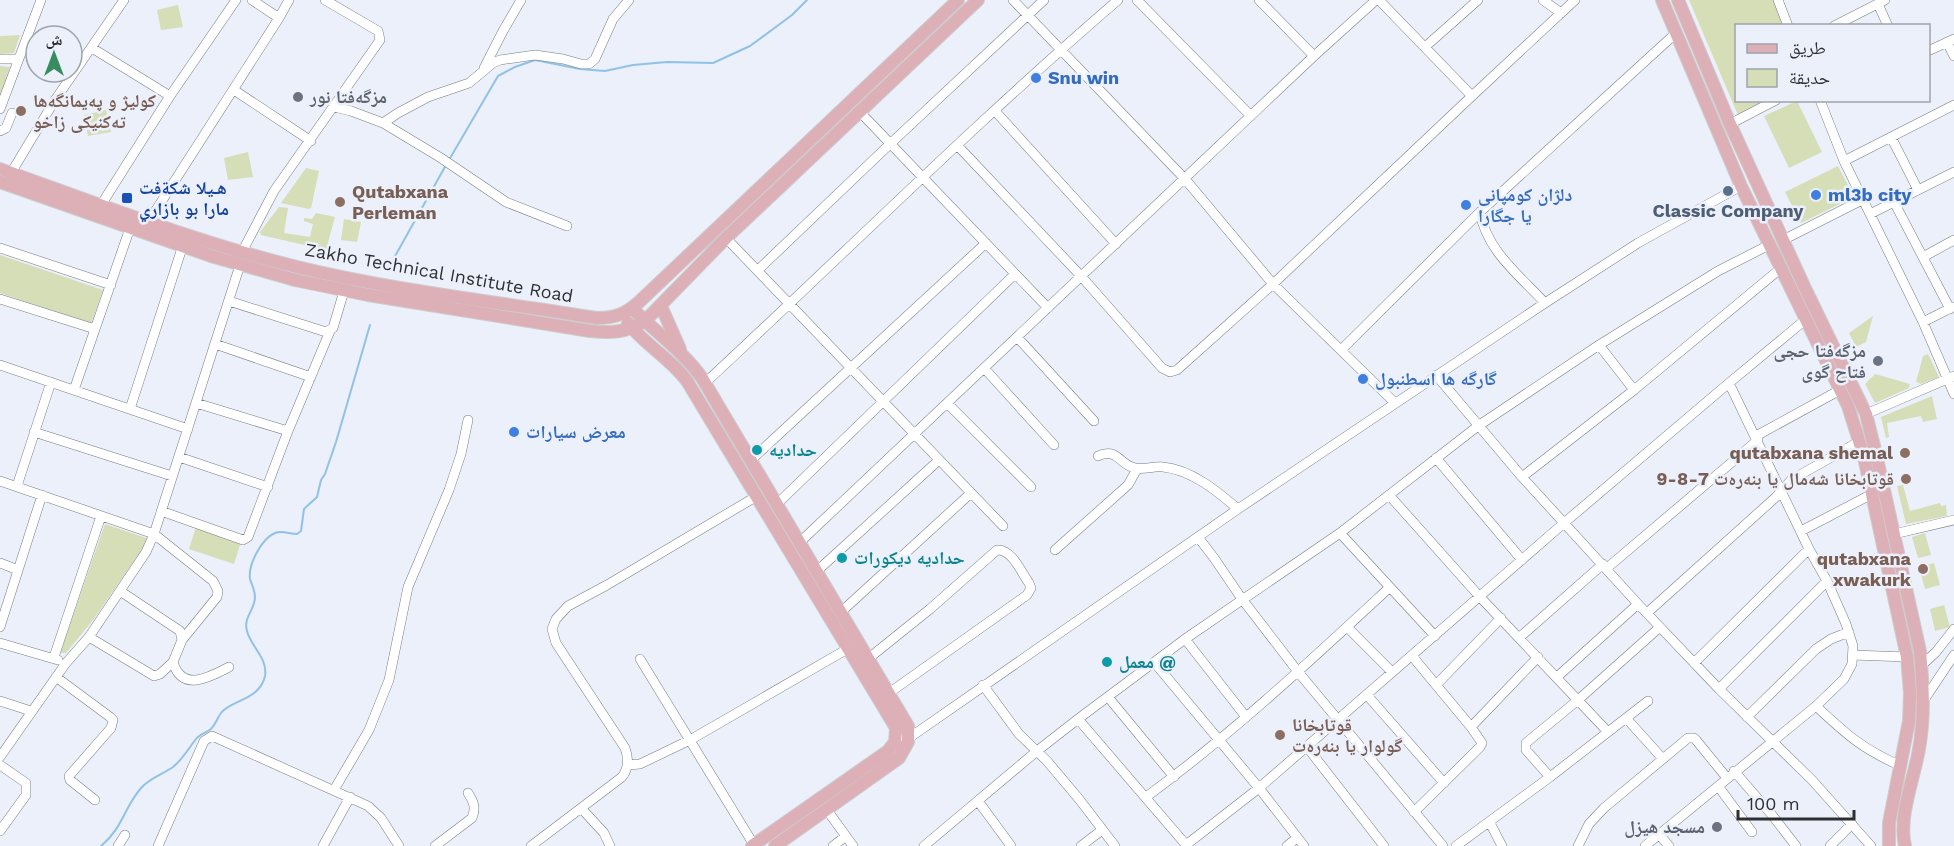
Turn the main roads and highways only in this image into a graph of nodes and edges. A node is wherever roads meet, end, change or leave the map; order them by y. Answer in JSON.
{"nodes":[{"id":1,"x":958,"y":0,"type":"edge"},
{"id":2,"x":978,"y":0,"type":"edge"},
{"id":3,"x":1662,"y":0,"type":"edge"},
{"id":4,"x":1678,"y":0,"type":"edge"},
{"id":5,"x":5,"y":171,"type":"edge"},
{"id":6,"x":0,"y":182,"type":"edge"},
{"id":7,"x":1804,"y":286,"type":"junction"},
{"id":8,"x":1792,"y":292,"type":"junction"},
{"id":9,"x":661,"y":306,"type":"junction"},
{"id":10,"x":627,"y":312,"type":"junction"},
{"id":11,"x":645,"y":321,"type":"junction"},
{"id":12,"x":632,"y":329,"type":"junction"},
{"id":13,"x":682,"y":353,"type":"junction"},
{"id":14,"x":670,"y":362,"type":"junction"},
{"id":15,"x":903,"y":738,"type":"junction"},
{"id":16,"x":753,"y":845,"type":"edge"},
{"id":17,"x":775,"y":846,"type":"edge"},
{"id":18,"x":1889,"y":846,"type":"edge"},
{"id":19,"x":1905,"y":846,"type":"edge"}],
"edges":[{"from":1,"to":10,"type":"main road"},
{"from":2,"to":9,"type":"main road"},
{"from":3,"to":8,"type":"main road"},
{"from":4,"to":7,"type":"main road"},
{"from":5,"to":10,"type":"main road","name":"Zakho Technical Institute Road"},
{"from":6,"to":12,"type":"main road"},
{"from":7,"to":8,"type":"main road"},
{"from":7,"to":19,"type":"main road"},
{"from":8,"to":18,"type":"main road"},
{"from":9,"to":11,"type":"main road"},
{"from":9,"to":13,"type":"main road"},
{"from":10,"to":11,"type":"main road"},
{"from":10,"to":12,"type":"main road"},
{"from":11,"to":12,"type":"main road"},
{"from":11,"to":13,"type":"main road"},
{"from":12,"to":14,"type":"main road"},
{"from":13,"to":14,"type":"main road"},
{"from":13,"to":15,"type":"main road"},
{"from":14,"to":15,"type":"main road"},
{"from":15,"to":16,"type":"main road"},
{"from":15,"to":17,"type":"main road"}]}
